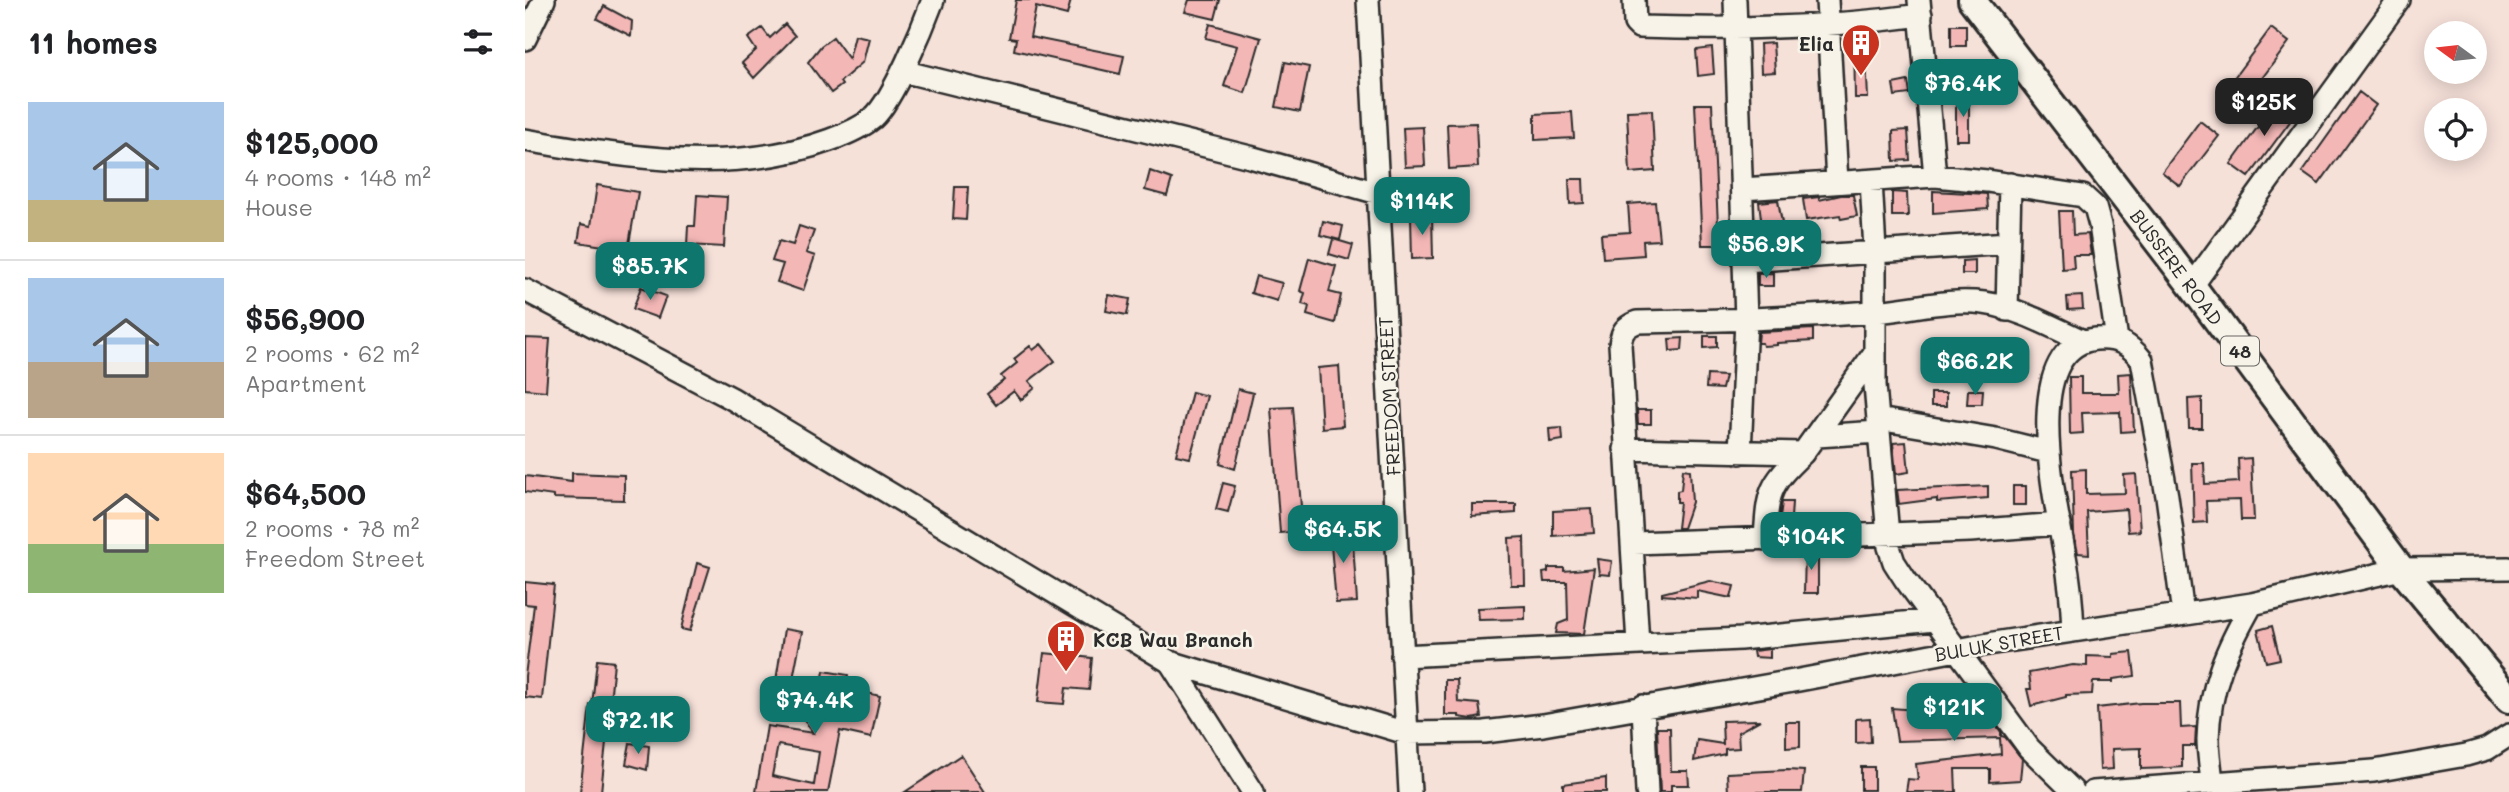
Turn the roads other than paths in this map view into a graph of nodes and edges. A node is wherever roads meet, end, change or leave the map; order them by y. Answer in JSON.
{"nodes":[{"id":1,"x":544,"y":0,"type":"edge"},
{"id":2,"x":933,"y":0,"type":"edge"},
{"id":3,"x":1368,"y":0,"type":"edge"},
{"id":4,"x":1634,"y":0,"type":"edge"},
{"id":5,"x":1735,"y":0,"type":"edge"},
{"id":6,"x":1828,"y":0,"type":"edge"},
{"id":7,"x":1972,"y":0,"type":"edge"},
{"id":8,"x":2399,"y":0,"type":"edge"},
{"id":9,"x":1920,"y":7,"type":"edge"},
{"id":10,"x":1829,"y":24,"type":"junction"},
{"id":11,"x":1737,"y":29,"type":"junction"},
{"id":12,"x":525,"y":39,"type":"edge"},
{"id":13,"x":902,"y":71,"type":"junction"},
{"id":14,"x":525,"y":140,"type":"edge"},
{"id":15,"x":1935,"y":176,"type":"junction"},
{"id":16,"x":1871,"y":181,"type":"junction"},
{"id":17,"x":1837,"y":182,"type":"junction"},
{"id":18,"x":2010,"y":184,"type":"junction"},
{"id":19,"x":1742,"y":189,"type":"junction"},
{"id":20,"x":1378,"y":194,"type":"junction"},
{"id":21,"x":2008,"y":243,"type":"junction"},
{"id":22,"x":1875,"y":250,"type":"junction"},
{"id":23,"x":1744,"y":261,"type":"junction"},
{"id":24,"x":2192,"y":286,"type":"junction"},
{"id":25,"x":525,"y":290,"type":"edge"},
{"id":26,"x":2007,"y":310,"type":"junction"},
{"id":27,"x":1876,"y":312,"type":"junction"},
{"id":28,"x":1746,"y":320,"type":"junction"},
{"id":29,"x":2117,"y":340,"type":"junction"},
{"id":30,"x":2084,"y":341,"type":"junction"},
{"id":31,"x":1875,"y":352,"type":"junction"},
{"id":32,"x":1878,"y":425,"type":"junction"},
{"id":33,"x":1817,"y":436,"type":"junction"},
{"id":34,"x":1625,"y":449,"type":"junction"},
{"id":35,"x":2048,"y":452,"type":"junction"},
{"id":36,"x":1739,"y":453,"type":"junction"},
{"id":37,"x":1803,"y":453,"type":"junction"},
{"id":38,"x":2060,"y":524,"type":"junction"},
{"id":39,"x":1886,"y":533,"type":"junction"},
{"id":40,"x":1765,"y":539,"type":"junction"},
{"id":41,"x":1634,"y":543,"type":"junction"},
{"id":42,"x":2509,"y":568,"type":"edge"},
{"id":43,"x":2401,"y":569,"type":"junction"},
{"id":44,"x":2252,"y":604,"type":"junction"},
{"id":45,"x":2183,"y":614,"type":"junction"},
{"id":46,"x":1934,"y":620,"type":"junction"},
{"id":47,"x":2073,"y":630,"type":"junction"},
{"id":48,"x":1638,"y":644,"type":"junction"},
{"id":49,"x":1957,"y":650,"type":"junction"},
{"id":50,"x":1402,"y":656,"type":"junction"},
{"id":51,"x":1170,"y":662,"type":"junction"},
{"id":52,"x":2509,"y":699,"type":"edge"},
{"id":53,"x":1643,"y":706,"type":"junction"},
{"id":54,"x":1406,"y":733,"type":"junction"},
{"id":55,"x":2509,"y":735,"type":"edge"},
{"id":56,"x":2212,"y":783,"type":"junction"},
{"id":57,"x":1254,"y":792,"type":"edge"},
{"id":58,"x":1410,"y":792,"type":"edge"},
{"id":59,"x":1647,"y":792,"type":"edge"},
{"id":60,"x":2074,"y":792,"type":"edge"},
{"id":61,"x":2093,"y":792,"type":"edge"}],
"edges":[{"from":1,"to":12,"type":"street"},
{"from":2,"to":13,"type":"street"},
{"from":3,"to":20,"type":"street","name":"FREEDOM STREET"},
{"from":4,"to":11,"type":"street"},
{"from":5,"to":11,"type":"street"},
{"from":6,"to":10,"type":"street"},
{"from":7,"to":24,"type":"main road","name":"BUSSERE ROAD","number":"48"},
{"from":8,"to":24,"type":"street"},
{"from":9,"to":10,"type":"street"},
{"from":9,"to":15,"type":"street"},
{"from":10,"to":11,"type":"street"},
{"from":10,"to":17,"type":"street"},
{"from":11,"to":19,"type":"street"},
{"from":13,"to":14,"type":"street"},
{"from":13,"to":20,"type":"street"},
{"from":15,"to":16,"type":"street"},
{"from":15,"to":18,"type":"street"},
{"from":16,"to":17,"type":"street"},
{"from":16,"to":22,"type":"street"},
{"from":17,"to":19,"type":"street"},
{"from":18,"to":21,"type":"street"},
{"from":18,"to":29,"type":"street"},
{"from":19,"to":23,"type":"street"},
{"from":20,"to":50,"type":"street","name":"FREEDOM STREET"},
{"from":21,"to":22,"type":"street"},
{"from":21,"to":26,"type":"street"},
{"from":22,"to":23,"type":"street"},
{"from":22,"to":27,"type":"street"},
{"from":23,"to":28,"type":"street"},
{"from":24,"to":43,"type":"main road","name":"BUSSERE ROAD","number":"48"},
{"from":25,"to":51,"type":"street"},
{"from":26,"to":27,"type":"street"},
{"from":26,"to":30,"type":"street"},
{"from":27,"to":28,"type":"street"},
{"from":27,"to":31,"type":"street"},
{"from":28,"to":34,"type":"street"},
{"from":28,"to":36,"type":"street"},
{"from":29,"to":30,"type":"street"},
{"from":29,"to":45,"type":"street"},
{"from":30,"to":35,"type":"street"},
{"from":31,"to":32,"type":"street"},
{"from":31,"to":33,"type":"street"},
{"from":32,"to":33,"type":"street"},
{"from":32,"to":35,"type":"street"},
{"from":32,"to":39,"type":"street"},
{"from":33,"to":37,"type":"street"},
{"from":34,"to":36,"type":"street"},
{"from":34,"to":41,"type":"street"},
{"from":35,"to":38,"type":"street"},
{"from":36,"to":37,"type":"street"},
{"from":37,"to":40,"type":"street"},
{"from":38,"to":39,"type":"street"},
{"from":38,"to":47,"type":"street"},
{"from":39,"to":40,"type":"street"},
{"from":39,"to":46,"type":"street"},
{"from":40,"to":41,"type":"street"},
{"from":41,"to":48,"type":"street"},
{"from":42,"to":43,"type":"street","name":"BULUK STREET"},
{"from":43,"to":44,"type":"street","name":"BULUK STREET"},
{"from":43,"to":52,"type":"main road","name":"BUSSERE ROAD","number":"48"},
{"from":44,"to":45,"type":"street","name":"BULUK STREET"},
{"from":44,"to":56,"type":"street"},
{"from":45,"to":47,"type":"street","name":"BULUK STREET"},
{"from":46,"to":48,"type":"street"},
{"from":46,"to":49,"type":"street"},
{"from":47,"to":49,"type":"street","name":"BULUK STREET"},
{"from":48,"to":50,"type":"street"},
{"from":49,"to":53,"type":"street","name":"BULUK STREET"},
{"from":49,"to":60,"type":"street"},
{"from":50,"to":54,"type":"street","name":"FREEDOM STREET"},
{"from":51,"to":54,"type":"street","name":"BULUK STREET"},
{"from":51,"to":57,"type":"street"},
{"from":53,"to":54,"type":"street","name":"BULUK STREET"},
{"from":53,"to":59,"type":"street"},
{"from":54,"to":58,"type":"street","name":"FREEDOM STREET"},
{"from":55,"to":56,"type":"street"},
{"from":56,"to":61,"type":"street"}]}
